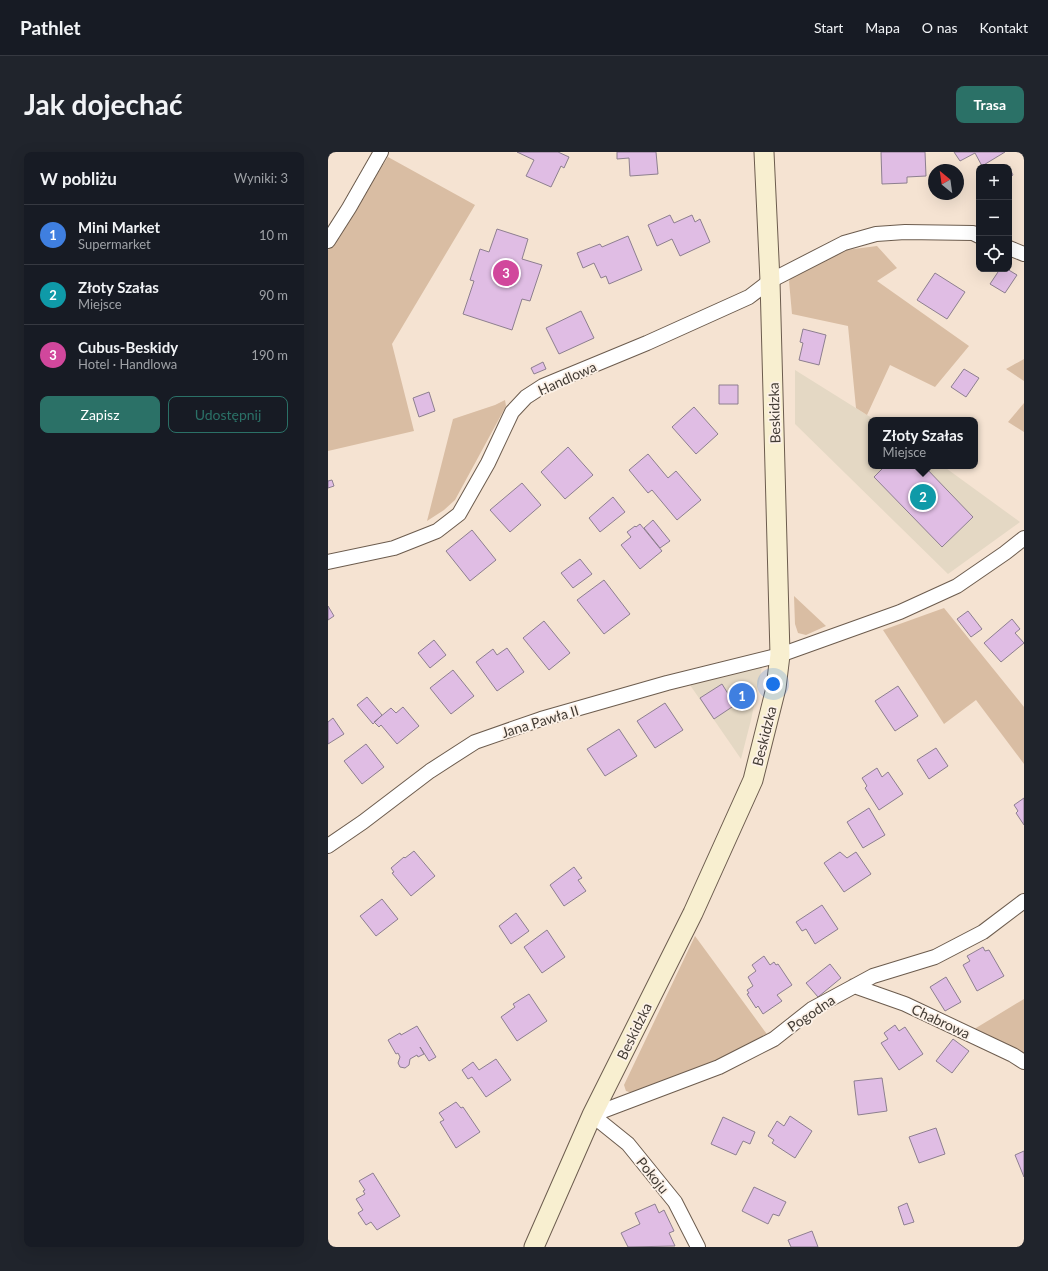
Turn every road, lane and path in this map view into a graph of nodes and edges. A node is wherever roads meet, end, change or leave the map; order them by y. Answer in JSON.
{"nodes":[{"id":1,"x":381,"y":152,"type":"edge"},
{"id":2,"x":764,"y":152,"type":"edge"},
{"id":3,"x":976,"y":234,"type":"edge"},
{"id":4,"x":328,"y":241,"type":"edge"},
{"id":5,"x":1012,"y":249,"type":"edge"},
{"id":6,"x":1024,"y":254,"type":"edge"},
{"id":7,"x":770,"y":281,"type":"junction"},
{"id":8,"x":1024,"y":538,"type":"edge"},
{"id":9,"x":328,"y":562,"type":"edge"},
{"id":10,"x":780,"y":655,"type":"junction"},
{"id":11,"x":328,"y":846,"type":"edge"},
{"id":12,"x":1024,"y":901,"type":"edge"},
{"id":13,"x":854,"y":986,"type":"junction"},
{"id":14,"x":1024,"y":1062,"type":"edge"},
{"id":15,"x":592,"y":1115,"type":"junction"},
{"id":16,"x":534,"y":1247,"type":"edge"},
{"id":17,"x":698,"y":1247,"type":"edge"}],
"edges":[{"from":1,"to":4,"type":"street"},
{"from":2,"to":7,"type":"street","name":"Beskidzka"},
{"from":3,"to":7,"type":"street","name":"Handlowa"},
{"from":5,"to":6,"type":"street"},
{"from":7,"to":9,"type":"street","name":"Handlowa"},
{"from":7,"to":10,"type":"street","name":"Beskidzka"},
{"from":8,"to":10,"type":"street","name":"Jana Pawła II"},
{"from":10,"to":11,"type":"street","name":"Jana Pawła II"},
{"from":10,"to":15,"type":"street","name":"Beskidzka"},
{"from":12,"to":13,"type":"street","name":"Pogodna"},
{"from":13,"to":14,"type":"street","name":"Chabrowa"},
{"from":13,"to":15,"type":"street","name":"Pogodna"},
{"from":15,"to":16,"type":"street","name":"Beskidzka"},
{"from":15,"to":17,"type":"street","name":"Pokoju"}]}
